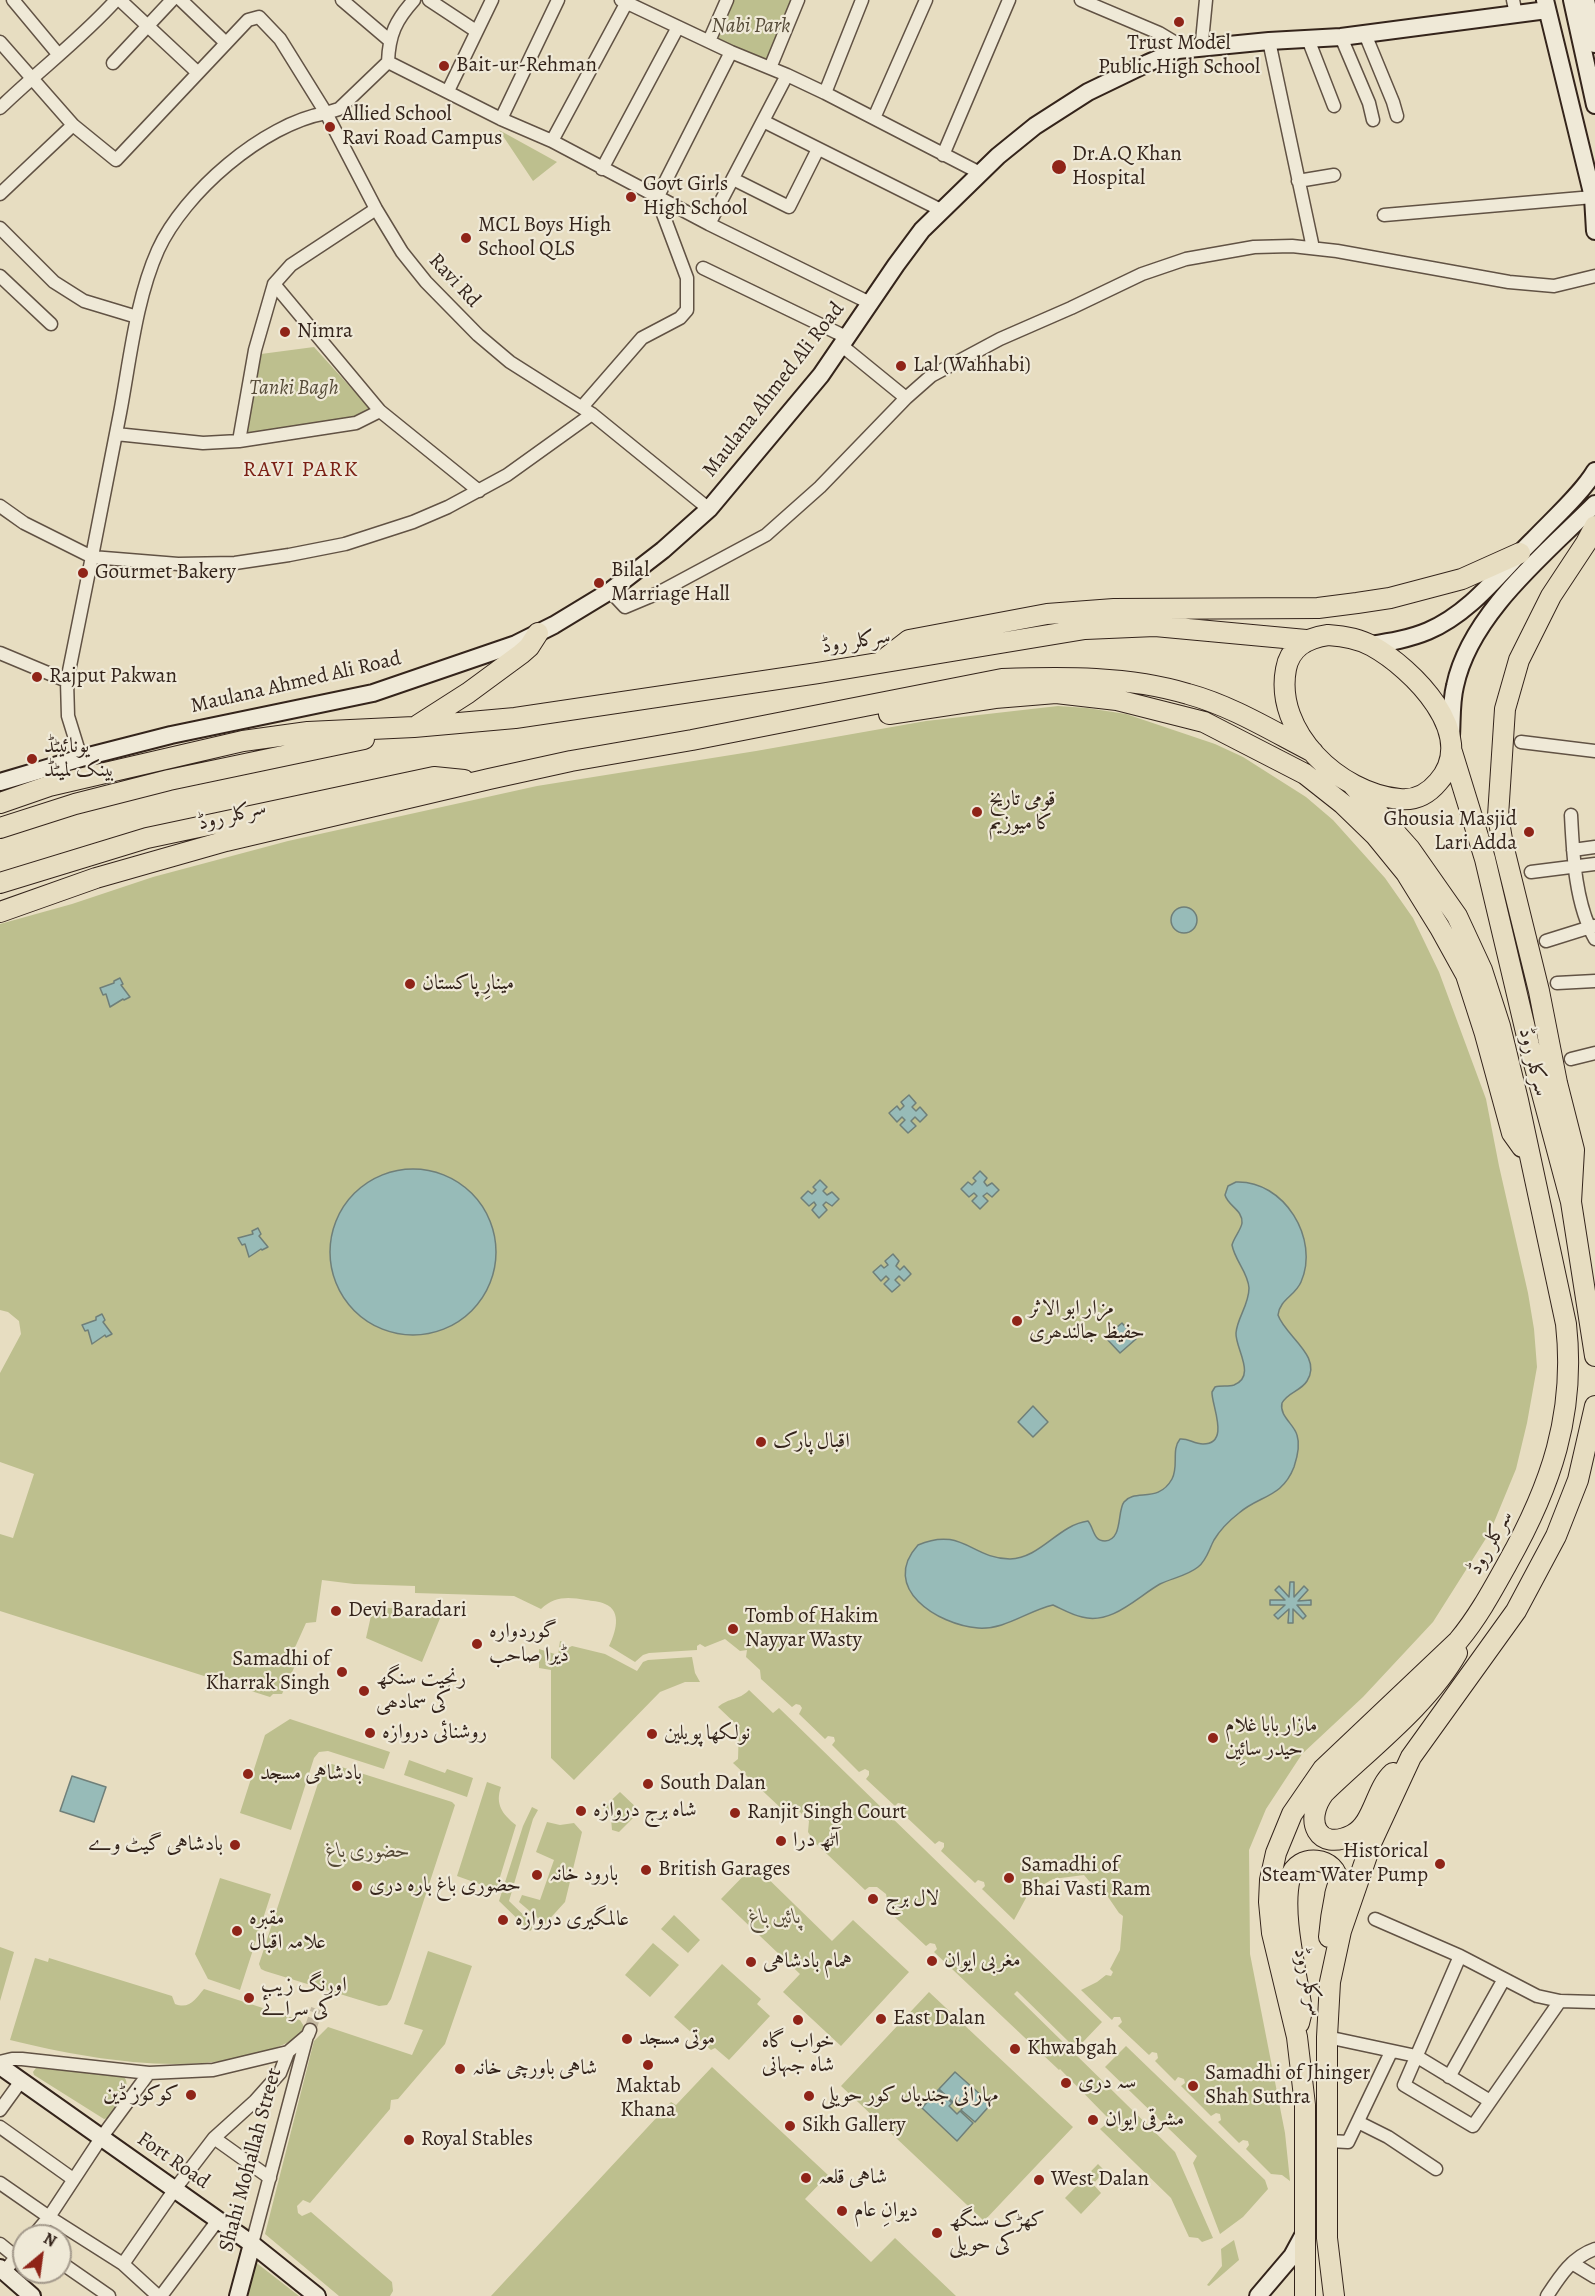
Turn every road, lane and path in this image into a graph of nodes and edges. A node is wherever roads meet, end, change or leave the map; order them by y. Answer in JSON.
{"nodes":[{"id":1,"x":118,"y":0,"type":"edge"},
{"id":2,"x":172,"y":0,"type":"edge"},
{"id":3,"x":181,"y":0,"type":"edge"},
{"id":4,"x":342,"y":0,"type":"edge"},
{"id":5,"x":414,"y":0,"type":"edge"},
{"id":6,"x":429,"y":0,"type":"edge"},
{"id":7,"x":492,"y":0,"type":"edge"},
{"id":8,"x":558,"y":0,"type":"edge"},
{"id":9,"x":728,"y":0,"type":"edge"},
{"id":10,"x":798,"y":0,"type":"edge"},
{"id":11,"x":862,"y":0,"type":"edge"},
{"id":12,"x":926,"y":0,"type":"edge"},
{"id":13,"x":1009,"y":0,"type":"edge"},
{"id":14,"x":1081,"y":0,"type":"edge"},
{"id":15,"x":1206,"y":0,"type":"edge"},
{"id":16,"x":1572,"y":0,"type":"edge"},
{"id":17,"x":1586,"y":0,"type":"edge"},
{"id":18,"x":626,"y":1,"type":"edge"},
{"id":19,"x":19,"y":2,"type":"edge"},
{"id":20,"x":1546,"y":5,"type":"edge"},
{"id":21,"x":1514,"y":7,"type":"edge"},
{"id":22,"x":148,"y":26,"type":"junction"},
{"id":23,"x":678,"y":27,"type":"junction"},
{"id":24,"x":476,"y":31,"type":"junction"},
{"id":25,"x":1365,"y":33,"type":"junction"},
{"id":26,"x":1341,"y":37,"type":"junction"},
{"id":27,"x":1308,"y":39,"type":"junction"},
{"id":28,"x":389,"y":40,"type":"junction"},
{"id":29,"x":709,"y":41,"type":"junction"},
{"id":30,"x":1202,"y":41,"type":"dead end"},
{"id":31,"x":1269,"y":41,"type":"junction"},
{"id":32,"x":0,"y":42,"type":"edge"},
{"id":33,"x":226,"y":43,"type":"junction"},
{"id":34,"x":1595,"y":44,"type":"edge"},
{"id":35,"x":1178,"y":51,"type":"junction"},
{"id":36,"x":731,"y":52,"type":"junction"},
{"id":37,"x":58,"y":54,"type":"junction"},
{"id":38,"x":387,"y":62,"type":"junction"},
{"id":39,"x":113,"y":63,"type":"dead end"},
{"id":40,"x":770,"y":68,"type":"junction"},
{"id":41,"x":197,"y":72,"type":"junction"},
{"id":42,"x":787,"y":75,"type":"junction"},
{"id":43,"x":31,"y":77,"type":"junction"},
{"id":44,"x":448,"y":91,"type":"junction"},
{"id":45,"x":825,"y":93,"type":"junction"},
{"id":46,"x":1595,"y":105,"type":"edge"},
{"id":47,"x":1334,"y":106,"type":"dead end"},
{"id":48,"x":0,"y":108,"type":"edge"},
{"id":49,"x":326,"y":113,"type":"junction"},
{"id":50,"x":1397,"y":116,"type":"dead end"},
{"id":51,"x":874,"y":118,"type":"junction"},
{"id":52,"x":501,"y":119,"type":"junction"},
{"id":53,"x":1373,"y":120,"type":"dead end"},
{"id":54,"x":763,"y":121,"type":"junction"},
{"id":55,"x":73,"y":125,"type":"junction"},
{"id":56,"x":552,"y":141,"type":"junction"},
{"id":57,"x":818,"y":149,"type":"junction"},
{"id":58,"x":943,"y":155,"type":"junction"},
{"id":59,"x":602,"y":169,"type":"junction"},
{"id":60,"x":980,"y":173,"type":"junction"},
{"id":61,"x":1334,"y":175,"type":"dead end"},
{"id":62,"x":733,"y":179,"type":"junction"},
{"id":63,"x":1298,"y":181,"type":"junction"},
{"id":64,"x":0,"y":194,"type":"edge"},
{"id":65,"x":1594,"y":196,"type":"edge"},
{"id":66,"x":657,"y":198,"type":"junction"},
{"id":67,"x":376,"y":209,"type":"junction"},
{"id":68,"x":943,"y":211,"type":"junction"},
{"id":69,"x":1384,"y":215,"type":"dead end"},
{"id":70,"x":709,"y":225,"type":"junction"},
{"id":71,"x":0,"y":228,"type":"edge"},
{"id":72,"x":1595,"y":231,"type":"edge"},
{"id":73,"x":1313,"y":248,"type":"junction"},
{"id":74,"x":703,"y":268,"type":"dead end"},
{"id":75,"x":0,"y":276,"type":"edge"},
{"id":76,"x":1595,"y":276,"type":"edge"},
{"id":77,"x":274,"y":284,"type":"junction"},
{"id":78,"x":870,"y":303,"type":"junction"},
{"id":79,"x":137,"y":317,"type":"junction"},
{"id":80,"x":51,"y":324,"type":"dead end"},
{"id":81,"x":843,"y":341,"type":"junction"},
{"id":82,"x":906,"y":398,"type":"junction"},
{"id":83,"x":587,"y":410,"type":"junction"},
{"id":84,"x":380,"y":411,"type":"junction"},
{"id":85,"x":116,"y":434,"type":"junction"},
{"id":86,"x":239,"y":441,"type":"junction"},
{"id":87,"x":1595,"y":471,"type":"edge"},
{"id":88,"x":479,"y":491,"type":"junction"},
{"id":89,"x":1595,"y":504,"type":"edge"},
{"id":90,"x":0,"y":506,"type":"edge"},
{"id":91,"x":709,"y":509,"type":"junction"},
{"id":92,"x":1595,"y":526,"type":"edge"},
{"id":93,"x":1520,"y":553,"type":"junction"},
{"id":94,"x":92,"y":557,"type":"junction"},
{"id":95,"x":610,"y":591,"type":"junction"},
{"id":96,"x":538,"y":633,"type":"junction"},
{"id":97,"x":1306,"y":640,"type":"junction"},
{"id":98,"x":1370,"y":645,"type":"junction"},
{"id":99,"x":0,"y":653,"type":"edge"},
{"id":100,"x":880,"y":663,"type":"junction"},
{"id":101,"x":67,"y":681,"type":"junction"},
{"id":102,"x":240,"y":721,"type":"junction"},
{"id":103,"x":781,"y":722,"type":"junction"},
{"id":104,"x":414,"y":727,"type":"junction"},
{"id":105,"x":243,"y":741,"type":"junction"},
{"id":106,"x":1521,"y":742,"type":"dead end"},
{"id":107,"x":1452,"y":744,"type":"junction"},
{"id":108,"x":1595,"y":751,"type":"edge"},
{"id":109,"x":1313,"y":752,"type":"junction"},
{"id":110,"x":81,"y":758,"type":"junction"},
{"id":111,"x":480,"y":781,"type":"junction"},
{"id":112,"x":0,"y":782,"type":"edge"},
{"id":113,"x":1353,"y":784,"type":"junction"},
{"id":114,"x":0,"y":802,"type":"edge"},
{"id":115,"x":1571,"y":815,"type":"dead end"},
{"id":116,"x":0,"y":828,"type":"edge"},
{"id":117,"x":1595,"y":846,"type":"edge"},
{"id":118,"x":1573,"y":850,"type":"junction"},
{"id":119,"x":1595,"y":864,"type":"edge"},
{"id":120,"x":1575,"y":867,"type":"junction"},
{"id":121,"x":1531,"y":872,"type":"dead end"},
{"id":122,"x":0,"y":883,"type":"edge"},
{"id":123,"x":1590,"y":910,"type":"edge"},
{"id":124,"x":0,"y":912,"type":"edge"},
{"id":125,"x":1593,"y":931,"type":"edge"},
{"id":126,"x":1546,"y":941,"type":"dead end"},
{"id":127,"x":1595,"y":981,"type":"edge"},
{"id":128,"x":1557,"y":983,"type":"dead end"},
{"id":129,"x":1595,"y":1053,"type":"edge"},
{"id":130,"x":1571,"y":1059,"type":"dead end"},
{"id":131,"x":1531,"y":1159,"type":"junction"},
{"id":132,"x":1571,"y":1202,"type":"junction"},
{"id":133,"x":1595,"y":1356,"type":"edge"},
{"id":134,"x":1595,"y":1406,"type":"edge"},
{"id":135,"x":1473,"y":1623,"type":"junction"},
{"id":136,"x":1411,"y":1758,"type":"junction"},
{"id":137,"x":1375,"y":1919,"type":"dead end"},
{"id":138,"x":1460,"y":1956,"type":"junction"},
{"id":139,"x":1504,"y":1979,"type":"junction"},
{"id":140,"x":1330,"y":1982,"type":"junction"},
{"id":141,"x":1560,"y":2001,"type":"junction"},
{"id":142,"x":1595,"y":2002,"type":"edge"},
{"id":143,"x":1297,"y":2037,"type":"junction"},
{"id":144,"x":1328,"y":2037,"type":"junction"},
{"id":145,"x":288,"y":2052,"type":"junction"},
{"id":146,"x":1391,"y":2052,"type":"junction"},
{"id":147,"x":1416,"y":2056,"type":"junction"},
{"id":148,"x":0,"y":2064,"type":"edge"},
{"id":149,"x":149,"y":2073,"type":"junction"},
{"id":150,"x":1449,"y":2077,"type":"junction"},
{"id":151,"x":21,"y":2081,"type":"junction"},
{"id":152,"x":1490,"y":2101,"type":"junction"},
{"id":153,"x":0,"y":2110,"type":"edge"},
{"id":154,"x":1358,"y":2122,"type":"junction"},
{"id":155,"x":0,"y":2127,"type":"edge"},
{"id":156,"x":101,"y":2138,"type":"junction"},
{"id":157,"x":214,"y":2138,"type":"junction"},
{"id":158,"x":1329,"y":2141,"type":"junction"},
{"id":159,"x":1436,"y":2169,"type":"dead end"},
{"id":160,"x":270,"y":2178,"type":"junction"},
{"id":161,"x":74,"y":2179,"type":"junction"},
{"id":162,"x":0,"y":2183,"type":"edge"},
{"id":163,"x":175,"y":2189,"type":"junction"},
{"id":164,"x":49,"y":2217,"type":"junction"},
{"id":165,"x":218,"y":2220,"type":"junction"},
{"id":166,"x":43,"y":2224,"type":"edge"},
{"id":167,"x":1305,"y":2232,"type":"junction"},
{"id":168,"x":252,"y":2244,"type":"junction"},
{"id":169,"x":1595,"y":2249,"type":"edge"},
{"id":170,"x":1572,"y":2263,"type":"junction"},
{"id":171,"x":123,"y":2264,"type":"junction"},
{"id":172,"x":3,"y":2270,"type":"edge"},
{"id":173,"x":72,"y":2270,"type":"edge"},
{"id":174,"x":1595,"y":2277,"type":"edge"},
{"id":175,"x":32,"y":2296,"type":"edge"},
{"id":176,"x":109,"y":2296,"type":"edge"},
{"id":177,"x":160,"y":2296,"type":"edge"},
{"id":178,"x":238,"y":2296,"type":"edge"},
{"id":179,"x":317,"y":2296,"type":"edge"},
{"id":180,"x":1258,"y":2296,"type":"edge"},
{"id":181,"x":1305,"y":2296,"type":"edge"},
{"id":182,"x":1334,"y":2296,"type":"edge"},
{"id":183,"x":1547,"y":2296,"type":"edge"}],
"edges":[{"from":1,"to":22,"type":"street"},
{"from":1,"to":37,"type":"street"},
{"from":2,"to":22,"type":"street"},
{"from":3,"to":33,"type":"street"},
{"from":4,"to":28,"type":"street"},
{"from":5,"to":28,"type":"street"},
{"from":6,"to":24,"type":"street"},
{"from":7,"to":24,"type":"street"},
{"from":8,"to":52,"type":"street"},
{"from":9,"to":29,"type":"street"},
{"from":10,"to":40,"type":"street"},
{"from":11,"to":45,"type":"street"},
{"from":12,"to":51,"type":"street"},
{"from":13,"to":58,"type":"street"},
{"from":14,"to":35,"type":"street"},
{"from":15,"to":30,"type":"street"},
{"from":16,"to":46,"type":"street"},
{"from":17,"to":34,"type":"street"},
{"from":18,"to":23,"type":"street"},
{"from":18,"to":56,"type":"street"},
{"from":19,"to":37,"type":"street"},
{"from":20,"to":21,"type":"street","name":"Maulana Ahmed Ali Road"},
{"from":20,"to":65,"type":"street"},
{"from":21,"to":25,"type":"street","name":"Maulana Ahmed Ali Road"},
{"from":22,"to":39,"type":"street"},
{"from":22,"to":41,"type":"street"},
{"from":23,"to":29,"type":"street"},
{"from":23,"to":59,"type":"street"},
{"from":24,"to":44,"type":"street"},
{"from":25,"to":26,"type":"street","name":"Maulana Ahmed Ali Road"},
{"from":25,"to":50,"type":"street"},
{"from":26,"to":27,"type":"street","name":"Maulana Ahmed Ali Road"},
{"from":26,"to":53,"type":"street"},
{"from":27,"to":31,"type":"street","name":"Maulana Ahmed Ali Road"},
{"from":27,"to":47,"type":"street"},
{"from":28,"to":38,"type":"street"},
{"from":29,"to":36,"type":"street"},
{"from":31,"to":35,"type":"street","name":"Maulana Ahmed Ali Road"},
{"from":31,"to":63,"type":"street"},
{"from":32,"to":43,"type":"street"},
{"from":33,"to":41,"type":"street"},
{"from":33,"to":49,"type":"street","name":"Ravi Rd"},
{"from":35,"to":60,"type":"street","name":"Maulana Ahmed Ali Road"},
{"from":36,"to":40,"type":"street"},
{"from":36,"to":66,"type":"street"},
{"from":37,"to":43,"type":"street"},
{"from":38,"to":44,"type":"street"},
{"from":38,"to":49,"type":"street"},
{"from":40,"to":42,"type":"street"},
{"from":41,"to":55,"type":"street"},
{"from":42,"to":45,"type":"street"},
{"from":42,"to":54,"type":"street"},
{"from":43,"to":48,"type":"street"},
{"from":43,"to":55,"type":"street"},
{"from":44,"to":52,"type":"street"},
{"from":45,"to":51,"type":"street"},
{"from":49,"to":67,"type":"street","name":"Ravi Rd"},
{"from":49,"to":79,"type":"street"},
{"from":51,"to":58,"type":"street"},
{"from":52,"to":56,"type":"street"},
{"from":54,"to":57,"type":"street"},
{"from":54,"to":62,"type":"street"},
{"from":55,"to":64,"type":"street"},
{"from":56,"to":59,"type":"street"},
{"from":57,"to":62,"type":"street"},
{"from":57,"to":68,"type":"street"},
{"from":58,"to":60,"type":"street"},
{"from":59,"to":66,"type":"street"},
{"from":60,"to":68,"type":"street","name":"Maulana Ahmed Ali Road"},
{"from":61,"to":63,"type":"street"},
{"from":62,"to":70,"type":"street"},
{"from":63,"to":73,"type":"street"},
{"from":65,"to":69,"type":"street"},
{"from":65,"to":72,"type":"street"},
{"from":66,"to":70,"type":"street"},
{"from":66,"to":83,"type":"street"},
{"from":67,"to":77,"type":"street"},
{"from":67,"to":83,"type":"street","name":"Ravi Rd"},
{"from":68,"to":78,"type":"street","name":"Maulana Ahmed Ali Road"},
{"from":70,"to":78,"type":"street"},
{"from":71,"to":79,"type":"street"},
{"from":73,"to":76,"type":"street"},
{"from":73,"to":82,"type":"street"},
{"from":74,"to":81,"type":"street"},
{"from":75,"to":80,"type":"street"},
{"from":77,"to":84,"type":"street"},
{"from":77,"to":86,"type":"street"},
{"from":78,"to":81,"type":"street","name":"Maulana Ahmed Ali Road"},
{"from":79,"to":85,"type":"street"},
{"from":81,"to":82,"type":"street"},
{"from":81,"to":91,"type":"street","name":"Maulana Ahmed Ali Road"},
{"from":82,"to":95,"type":"street"},
{"from":83,"to":88,"type":"street"},
{"from":83,"to":91,"type":"street","name":"Ravi Rd"},
{"from":84,"to":86,"type":"street"},
{"from":84,"to":88,"type":"street"},
{"from":85,"to":86,"type":"street"},
{"from":85,"to":94,"type":"street"},
{"from":87,"to":93,"type":"street"},
{"from":88,"to":94,"type":"street"},
{"from":89,"to":107,"type":"street"},
{"from":90,"to":94,"type":"street"},
{"from":91,"to":95,"type":"street","name":"Maulana Ahmed Ali Road"},
{"from":92,"to":132,"type":"main road"},
{"from":93,"to":98,"type":"street"},
{"from":93,"to":100,"type":"main road"},
{"from":94,"to":101,"type":"street"},
{"from":95,"to":96,"type":"street","name":"Maulana Ahmed Ali Road"},
{"from":96,"to":102,"type":"street","name":"Maulana Ahmed Ali Road"},
{"from":96,"to":104,"type":"main road"},
{"from":97,"to":98,"type":"main road"},
{"from":97,"to":100,"type":"main road","name":"سرکلر روڈ"},
{"from":97,"to":109,"type":"main road"},
{"from":98,"to":107,"type":"main road"},
{"from":99,"to":101,"type":"street"},
{"from":100,"to":104,"type":"main road","name":"سرکلر روڈ"},
{"from":101,"to":110,"type":"street"},
{"from":102,"to":105,"type":"street"},
{"from":102,"to":110,"type":"street","name":"Maulana Ahmed Ali Road"},
{"from":103,"to":109,"type":"main road","name":"سرکلر روڈ"},
{"from":103,"to":111,"type":"main road","name":"سرکلر روڈ"},
{"from":103,"to":131,"type":"main road"},
{"from":104,"to":105,"type":"main road","name":"سرکلر روڈ"},
{"from":104,"to":116,"type":"main road","name":"سرکلر روڈ"},
{"from":105,"to":114,"type":"main road","name":"سرکلر روڈ"},
{"from":106,"to":108,"type":"street"},
{"from":107,"to":113,"type":"main road"},
{"from":107,"to":132,"type":"main road","name":"سرکلر روڈ"},
{"from":109,"to":113,"type":"main road"},
{"from":110,"to":112,"type":"street","name":"Maulana Ahmed Ali Road"},
{"from":111,"to":122,"type":"main road","name":"سرکلر روڈ"},
{"from":111,"to":124,"type":"main road","name":"سرکلر روڈ"},
{"from":113,"to":131,"type":"main road","name":"سرکلر روڈ"},
{"from":115,"to":118,"type":"street"},
{"from":117,"to":118,"type":"street"},
{"from":118,"to":120,"type":"street"},
{"from":119,"to":120,"type":"street"},
{"from":120,"to":121,"type":"street"},
{"from":120,"to":123,"type":"street"},
{"from":123,"to":125,"type":"street"},
{"from":125,"to":126,"type":"street"},
{"from":127,"to":128,"type":"street"},
{"from":129,"to":130,"type":"street"},
{"from":131,"to":135,"type":"main road","name":"سرکلر روڈ"},
{"from":132,"to":133,"type":"main road","name":"سرکلر روڈ"},
{"from":134,"to":136,"type":"main road","name":"سرکلر روڈ"},
{"from":135,"to":136,"type":"main road"},
{"from":135,"to":143,"type":"main road","name":"سرکلر روڈ"},
{"from":136,"to":140,"type":"main road","name":"سرکلر روڈ"},
{"from":137,"to":138,"type":"street"},
{"from":138,"to":139,"type":"street"},
{"from":138,"to":147,"type":"street"},
{"from":139,"to":141,"type":"street"},
{"from":139,"to":150,"type":"street"},
{"from":140,"to":143,"type":"main road"},
{"from":140,"to":144,"type":"main road","name":"سرکلر روڈ"},
{"from":141,"to":142,"type":"street"},
{"from":141,"to":152,"type":"street"},
{"from":143,"to":167,"type":"main road","name":"سرکلر روڈ"},
{"from":144,"to":146,"type":"street"},
{"from":144,"to":158,"type":"main road","name":"سرکلر روڈ"},
{"from":145,"to":149,"type":"street"},
{"from":145,"to":157,"type":"street"},
{"from":145,"to":160,"type":"street","name":"Shahi Mohallah Street"},
{"from":146,"to":147,"type":"street"},
{"from":146,"to":154,"type":"street"},
{"from":147,"to":150,"type":"street"},
{"from":147,"to":152,"type":"street"},
{"from":148,"to":149,"type":"street"},
{"from":148,"to":151,"type":"street","name":"Fort Road"},
{"from":149,"to":156,"type":"street"},
{"from":150,"to":152,"type":"street"},
{"from":151,"to":153,"type":"street"},
{"from":151,"to":156,"type":"street","name":"Fort Road"},
{"from":154,"to":158,"type":"street"},
{"from":154,"to":159,"type":"street"},
{"from":155,"to":161,"type":"street"},
{"from":156,"to":161,"type":"street"},
{"from":156,"to":163,"type":"street","name":"Fort Road"},
{"from":157,"to":160,"type":"street"},
{"from":157,"to":163,"type":"street"},
{"from":158,"to":182,"type":"main road","name":"سرکلر روڈ"},
{"from":160,"to":168,"type":"street","name":"Shahi Mohallah Street"},
{"from":161,"to":164,"type":"street"},
{"from":162,"to":164,"type":"street"},
{"from":163,"to":165,"type":"street","name":"Fort Road"},
{"from":163,"to":171,"type":"street"},
{"from":164,"to":166,"type":"street"},
{"from":164,"to":171,"type":"street"},
{"from":165,"to":168,"type":"street","name":"Fort Road"},
{"from":165,"to":177,"type":"street"},
{"from":167,"to":180,"type":"street"},
{"from":167,"to":181,"type":"main road","name":"سرکلر روڈ"},
{"from":168,"to":178,"type":"street","name":"Shahi Mohallah Street"},
{"from":168,"to":179,"type":"street","name":"Fort Road"},
{"from":169,"to":170,"type":"street"},
{"from":170,"to":174,"type":"street"},
{"from":170,"to":183,"type":"street"},
{"from":171,"to":177,"type":"street"},
{"from":172,"to":175,"type":"street"},
{"from":173,"to":176,"type":"street"}]}
